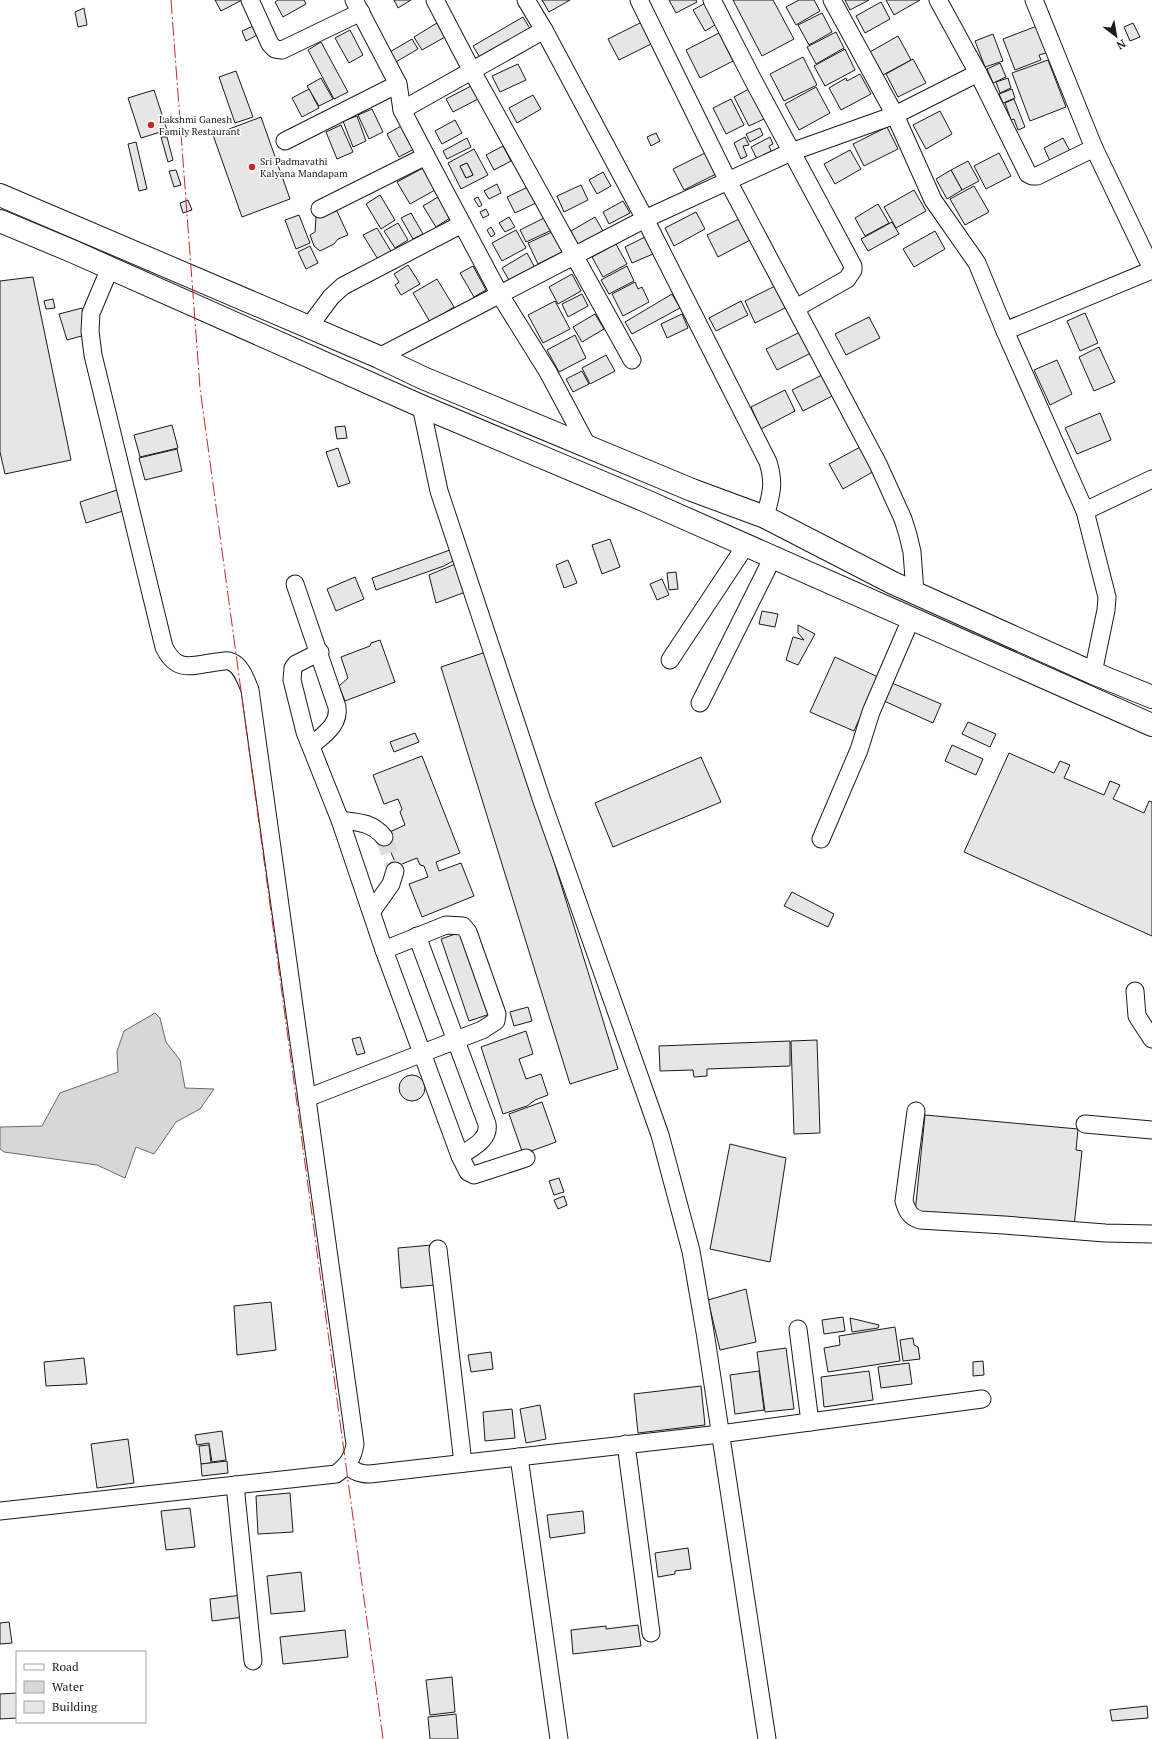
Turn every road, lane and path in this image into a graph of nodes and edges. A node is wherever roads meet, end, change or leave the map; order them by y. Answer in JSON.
{"nodes":[{"id":1,"x":250,"y":0,"type":"edge"},
{"id":2,"x":436,"y":0,"type":"edge"},
{"id":3,"x":526,"y":0,"type":"edge"},
{"id":4,"x":639,"y":0,"type":"edge"},
{"id":5,"x":712,"y":0,"type":"edge"},
{"id":6,"x":832,"y":0,"type":"edge"},
{"id":7,"x":938,"y":0,"type":"edge"},
{"id":8,"x":1034,"y":0,"type":"edge"},
{"id":9,"x":357,"y":6,"type":"edge"},
{"id":10,"x":544,"y":30,"type":"junction"},
{"id":11,"x":472,"y":71,"type":"junction"},
{"id":12,"x":978,"y":73,"type":"junction"},
{"id":13,"x":398,"y":84,"type":"junction"},
{"id":14,"x":402,"y":110,"type":"junction"},
{"id":15,"x":895,"y":115,"type":"junction"},
{"id":16,"x":285,"y":140,"type":"dead end"},
{"id":17,"x":1094,"y":148,"type":"junction"},
{"id":18,"x":791,"y":152,"type":"junction"},
{"id":19,"x":426,"y":156,"type":"junction"},
{"id":20,"x":728,"y":181,"type":"junction"},
{"id":21,"x":0,"y":195,"type":"edge"},
{"id":22,"x":320,"y":209,"type":"dead end"},
{"id":23,"x":645,"y":219,"type":"junction"},
{"id":24,"x":0,"y":221,"type":"edge"},
{"id":25,"x":462,"y":224,"type":"junction"},
{"id":26,"x":575,"y":255,"type":"junction"},
{"id":27,"x":110,"y":268,"type":"junction"},
{"id":28,"x":1152,"y":270,"type":"edge"},
{"id":29,"x":500,"y":295,"type":"junction"},
{"id":30,"x":796,"y":308,"type":"junction"},
{"id":31,"x":308,"y":328,"type":"junction"},
{"id":32,"x":1005,"y":331,"type":"junction"},
{"id":33,"x":379,"y":357,"type":"junction"},
{"id":34,"x":632,"y":360,"type":"dead end"},
{"id":35,"x":420,"y":406,"type":"junction"},
{"id":36,"x":588,"y":447,"type":"junction"},
{"id":37,"x":1152,"y":479,"type":"edge"},
{"id":38,"x":1085,"y":511,"type":"junction"},
{"id":39,"x":765,"y":517,"type":"junction"},
{"id":40,"x":746,"y":545,"type":"junction"},
{"id":41,"x":772,"y":557,"type":"junction"},
{"id":42,"x":295,"y":584,"type":"dead end"},
{"id":43,"x":914,"y":592,"type":"junction"},
{"id":44,"x":911,"y":619,"type":"junction"},
{"id":45,"x":320,"y":652,"type":"junction"},
{"id":46,"x":670,"y":660,"type":"dead end"},
{"id":47,"x":1093,"y":673,"type":"junction"},
{"id":48,"x":1152,"y":697,"type":"edge"},
{"id":49,"x":700,"y":703,"type":"dead end"},
{"id":50,"x":1152,"y":725,"type":"edge"},
{"id":51,"x":311,"y":746,"type":"junction"},
{"id":52,"x":340,"y":820,"type":"junction"},
{"id":53,"x":384,"y":837,"type":"tunnel mouth"},
{"id":54,"x":821,"y":839,"type":"dead end"},
{"id":55,"x":395,"y":871,"type":"tunnel mouth"},
{"id":56,"x":372,"y":911,"type":"junction"},
{"id":57,"x":417,"y":936,"type":"junction"},
{"id":58,"x":384,"y":950,"type":"junction"},
{"id":59,"x":1135,"y":991,"type":"dead end"},
{"id":60,"x":455,"y":1040,"type":"junction"},
{"id":61,"x":1152,"y":1040,"type":"edge"},
{"id":62,"x":421,"y":1052,"type":"junction"},
{"id":63,"x":307,"y":1098,"type":"junction"},
{"id":64,"x":916,"y":1111,"type":"dead end"},
{"id":65,"x":1086,"y":1124,"type":"dead end"},
{"id":66,"x":1152,"y":1130,"type":"edge"},
{"id":67,"x":460,"y":1156,"type":"junction"},
{"id":68,"x":526,"y":1158,"type":"dead end"},
{"id":69,"x":1152,"y":1234,"type":"edge"},
{"id":70,"x":438,"y":1250,"type":"dead end"},
{"id":71,"x":798,"y":1329,"type":"dead end"},
{"id":72,"x":982,"y":1398,"type":"dead end"},
{"id":73,"x":810,"y":1422,"type":"junction"},
{"id":74,"x":720,"y":1434,"type":"junction"},
{"id":75,"x":626,"y":1444,"type":"junction"},
{"id":76,"x":519,"y":1457,"type":"junction"},
{"id":77,"x":463,"y":1463,"type":"junction"},
{"id":78,"x":347,"y":1465,"type":"junction"},
{"id":79,"x":235,"y":1485,"type":"junction"},
{"id":80,"x":0,"y":1511,"type":"edge"},
{"id":81,"x":651,"y":1633,"type":"dead end"},
{"id":82,"x":253,"y":1661,"type":"dead end"},
{"id":83,"x":559,"y":1739,"type":"edge"},
{"id":84,"x":767,"y":1739,"type":"edge"}],
"edges":[{"from":1,"to":9,"type":"street"},
{"from":2,"to":11,"type":"street"},
{"from":3,"to":10,"type":"street"},
{"from":4,"to":20,"type":"street"},
{"from":5,"to":18,"type":"street"},
{"from":6,"to":15,"type":"street"},
{"from":7,"to":12,"type":"street"},
{"from":8,"to":17,"type":"street"},
{"from":9,"to":13,"type":"street"},
{"from":10,"to":11,"type":"street"},
{"from":10,"to":23,"type":"street"},
{"from":11,"to":14,"type":"street"},
{"from":11,"to":26,"type":"street"},
{"from":12,"to":15,"type":"street"},
{"from":12,"to":17,"type":"street"},
{"from":13,"to":14,"type":"street"},
{"from":13,"to":16,"type":"street"},
{"from":14,"to":19,"type":"street"},
{"from":15,"to":18,"type":"street"},
{"from":15,"to":32,"type":"street"},
{"from":17,"to":28,"type":"street"},
{"from":18,"to":20,"type":"street"},
{"from":18,"to":30,"type":"street"},
{"from":19,"to":22,"type":"street"},
{"from":19,"to":25,"type":"street"},
{"from":20,"to":23,"type":"street"},
{"from":20,"to":30,"type":"street"},
{"from":21,"to":31,"type":"highway"},
{"from":23,"to":26,"type":"street"},
{"from":23,"to":39,"type":"street"},
{"from":24,"to":27,"type":"highway"},
{"from":25,"to":29,"type":"street"},
{"from":25,"to":31,"type":"street"},
{"from":26,"to":29,"type":"street"},
{"from":26,"to":34,"type":"street"},
{"from":27,"to":35,"type":"highway"},
{"from":27,"to":63,"type":"street"},
{"from":28,"to":32,"type":"street"},
{"from":29,"to":33,"type":"street"},
{"from":29,"to":36,"type":"street"},
{"from":30,"to":43,"type":"street"},
{"from":31,"to":33,"type":"highway"},
{"from":32,"to":38,"type":"street"},
{"from":33,"to":36,"type":"highway"},
{"from":35,"to":40,"type":"highway"},
{"from":35,"to":74,"type":"street"},
{"from":36,"to":39,"type":"highway"},
{"from":37,"to":38,"type":"street"},
{"from":38,"to":47,"type":"street"},
{"from":39,"to":43,"type":"highway"},
{"from":40,"to":41,"type":"highway"},
{"from":40,"to":46,"type":"street"},
{"from":41,"to":44,"type":"highway"},
{"from":41,"to":49,"type":"street"},
{"from":42,"to":45,"type":"street"},
{"from":43,"to":47,"type":"highway"},
{"from":44,"to":50,"type":"highway"},
{"from":44,"to":54,"type":"street"},
{"from":45,"to":51,"type":"street"},
{"from":45,"to":51,"type":"street"},
{"from":47,"to":48,"type":"highway"},
{"from":51,"to":52,"type":"street"},
{"from":52,"to":53,"type":"street"},
{"from":52,"to":56,"type":"street"},
{"from":55,"to":56,"type":"street"},
{"from":56,"to":58,"type":"street"},
{"from":57,"to":58,"type":"street"},
{"from":57,"to":60,"type":"street"},
{"from":57,"to":60,"type":"street"},
{"from":58,"to":62,"type":"street"},
{"from":59,"to":61,"type":"street"},
{"from":60,"to":62,"type":"street"},
{"from":60,"to":67,"type":"street"},
{"from":62,"to":63,"type":"street"},
{"from":62,"to":67,"type":"street"},
{"from":63,"to":78,"type":"street"},
{"from":64,"to":69,"type":"street"},
{"from":65,"to":66,"type":"street"},
{"from":67,"to":68,"type":"street"},
{"from":70,"to":77,"type":"street"},
{"from":71,"to":73,"type":"street"},
{"from":72,"to":73,"type":"street"},
{"from":73,"to":74,"type":"street"},
{"from":74,"to":75,"type":"street"},
{"from":74,"to":84,"type":"street"},
{"from":75,"to":76,"type":"street"},
{"from":75,"to":81,"type":"street"},
{"from":76,"to":77,"type":"street"},
{"from":76,"to":83,"type":"street"},
{"from":77,"to":78,"type":"street"},
{"from":78,"to":79,"type":"street"},
{"from":79,"to":80,"type":"street"},
{"from":79,"to":82,"type":"street"}]}
